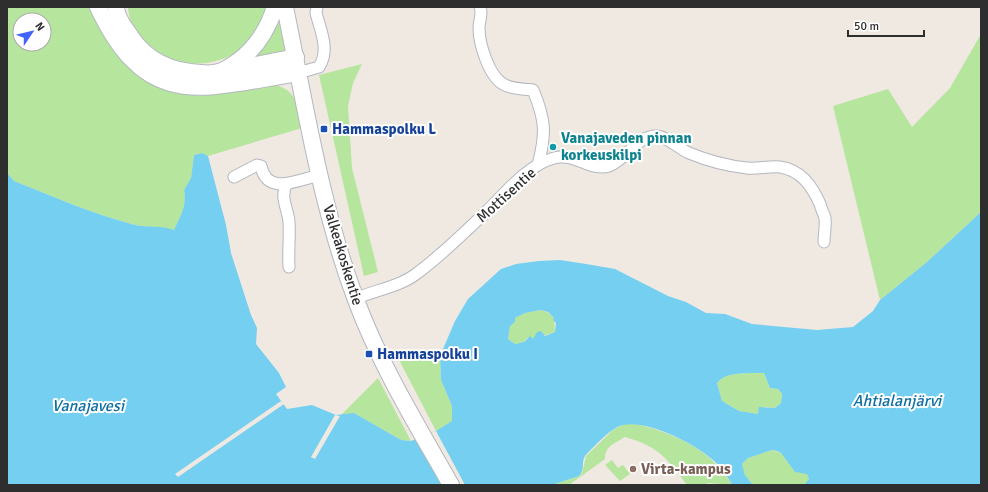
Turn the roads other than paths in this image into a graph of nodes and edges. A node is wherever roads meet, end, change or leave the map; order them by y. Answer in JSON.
{"nodes":[{"id":1,"x":98,"y":7,"type":"edge"},
{"id":2,"x":275,"y":7,"type":"edge"},
{"id":3,"x":285,"y":7,"type":"edge"},
{"id":4,"x":317,"y":7,"type":"edge"},
{"id":5,"x":480,"y":7,"type":"edge"},
{"id":6,"x":116,"y":8,"type":"edge"},
{"id":7,"x":297,"y":65,"type":"junction"},
{"id":8,"x":221,"y":71,"type":"junction"},
{"id":9,"x":538,"y":165,"type":"junction"},
{"id":10,"x":320,"y":175,"type":"junction"},
{"id":11,"x":234,"y":177,"type":"dead end"},
{"id":12,"x":286,"y":185,"type":"junction"},
{"id":13,"x":824,"y":242,"type":"dead end"},
{"id":14,"x":290,"y":267,"type":"dead end"},
{"id":15,"x":355,"y":299,"type":"junction"},
{"id":16,"x":451,"y":485,"type":"edge"}],
"edges":[{"from":1,"to":7,"type":"main road"},
{"from":2,"to":8,"type":"main road"},
{"from":3,"to":7,"type":"main road","name":"Valkeakoskentie"},
{"from":4,"to":7,"type":"street"},
{"from":5,"to":9,"type":"street"},
{"from":6,"to":8,"type":"main road"},
{"from":7,"to":8,"type":"main road"},
{"from":7,"to":10,"type":"main road","name":"Valkeakoskentie"},
{"from":9,"to":13,"type":"street","name":"Mottisentie"},
{"from":9,"to":15,"type":"street","name":"Mottisentie"},
{"from":10,"to":12,"type":"street"},
{"from":10,"to":15,"type":"main road","name":"Valkeakoskentie"},
{"from":11,"to":12,"type":"street"},
{"from":12,"to":14,"type":"street"},
{"from":15,"to":16,"type":"main road","name":"Valkeakoskentie"}]}
